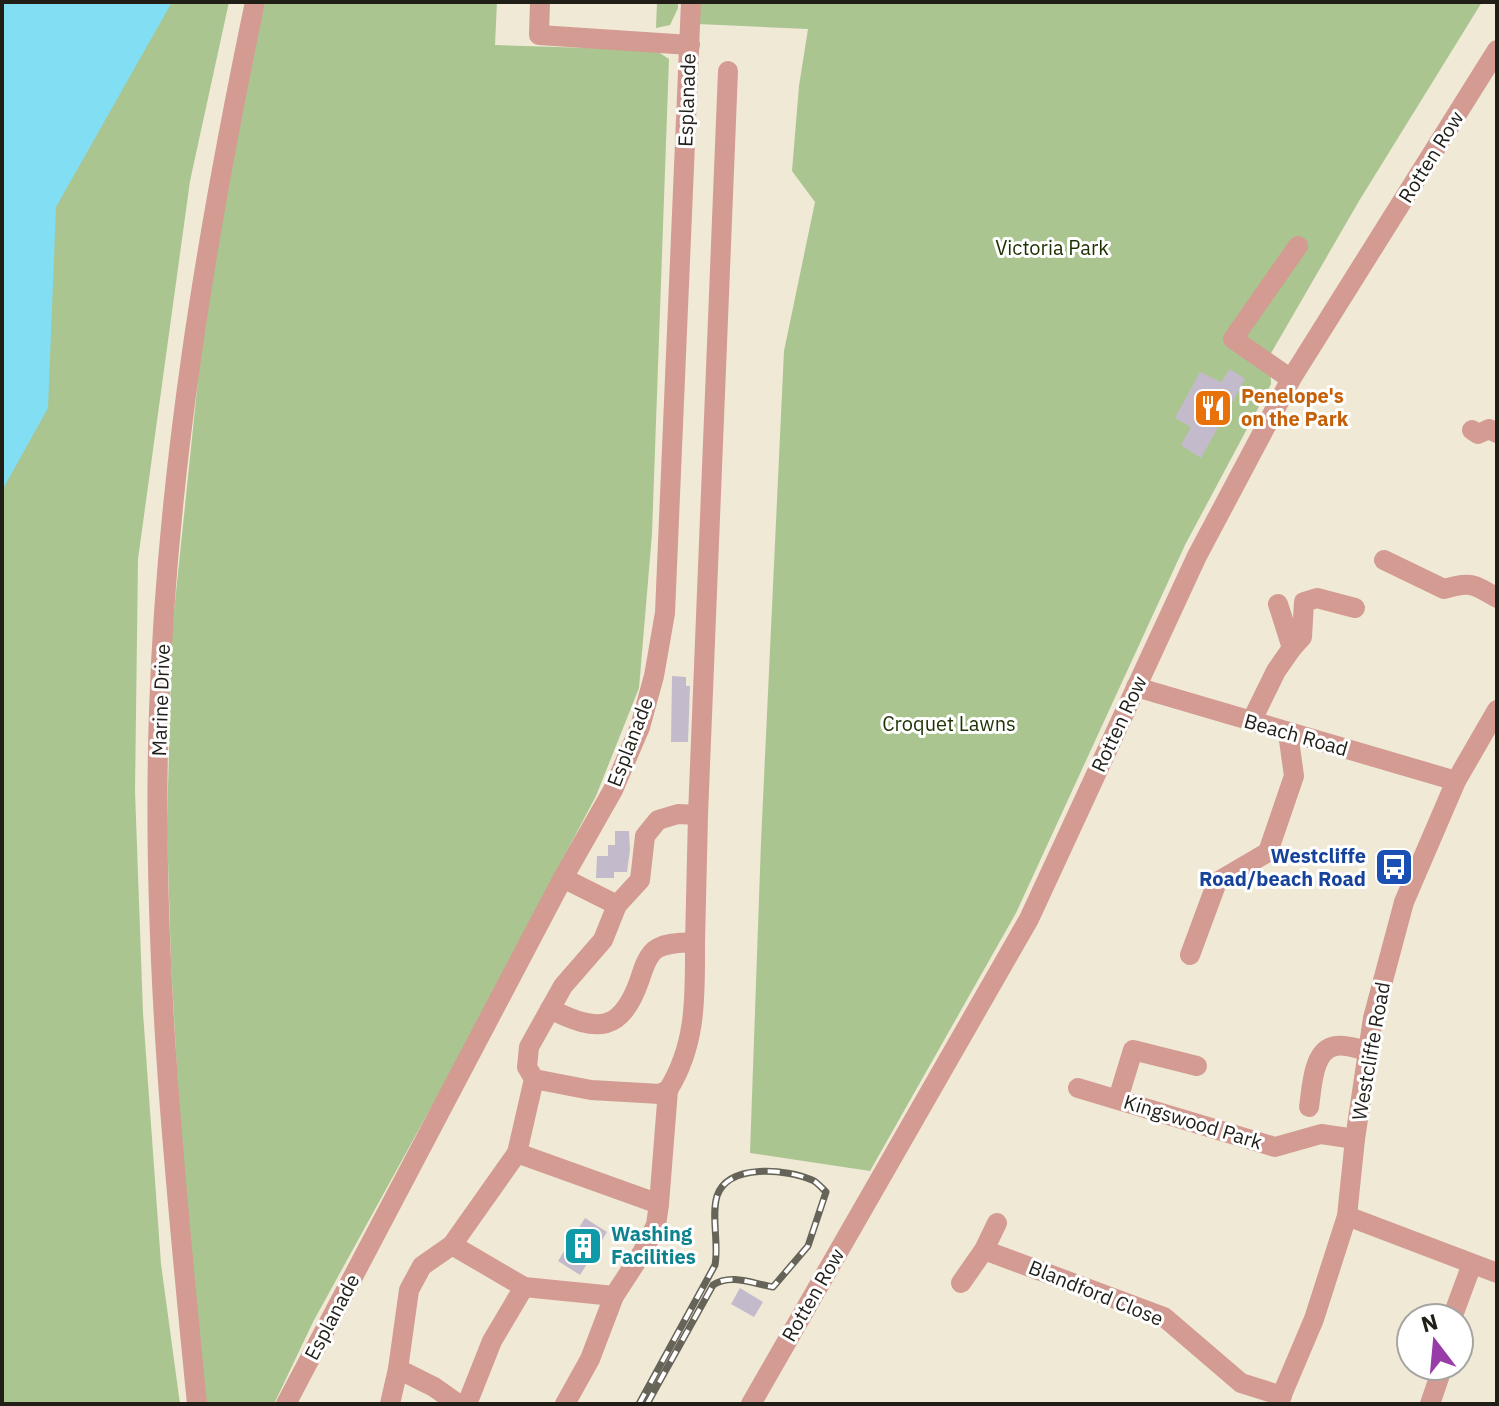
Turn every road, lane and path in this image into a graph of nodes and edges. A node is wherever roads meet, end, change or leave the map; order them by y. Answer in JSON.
{"nodes":[{"id":1,"x":255,"y":2,"type":"edge"},
{"id":2,"x":540,"y":2,"type":"edge"},
{"id":3,"x":691,"y":2,"type":"edge"},
{"id":4,"x":690,"y":45,"type":"junction"},
{"id":5,"x":1497,"y":50,"type":"edge"},
{"id":6,"x":728,"y":71,"type":"dead end"},
{"id":7,"x":1298,"y":246,"type":"dead end"},
{"id":8,"x":1291,"y":379,"type":"junction"},
{"id":9,"x":1472,"y":430,"type":"dead end"},
{"id":10,"x":1497,"y":433,"type":"edge"},
{"id":11,"x":1384,"y":560,"type":"dead end"},
{"id":12,"x":1497,"y":598,"type":"edge"},
{"id":13,"x":1278,"y":604,"type":"dead end"},
{"id":14,"x":1355,"y":608,"type":"dead end"},
{"id":15,"x":1292,"y":648,"type":"junction"},
{"id":16,"x":1136,"y":687,"type":"junction"},
{"id":17,"x":1497,"y":710,"type":"edge"},
{"id":18,"x":1251,"y":722,"type":"junction"},
{"id":19,"x":1288,"y":733,"type":"junction"},
{"id":20,"x":1456,"y":781,"type":"junction"},
{"id":21,"x":698,"y":815,"type":"junction"},
{"id":22,"x":563,"y":878,"type":"junction"},
{"id":23,"x":617,"y":905,"type":"junction"},
{"id":24,"x":695,"y":942,"type":"junction"},
{"id":25,"x":1190,"y":955,"type":"dead end"},
{"id":26,"x":550,"y":1009,"type":"junction"},
{"id":27,"x":1368,"y":1051,"type":"junction"},
{"id":28,"x":1197,"y":1066,"type":"dead end"},
{"id":29,"x":534,"y":1079,"type":"junction"},
{"id":30,"x":1078,"y":1088,"type":"dead end"},
{"id":31,"x":668,"y":1090,"type":"junction"},
{"id":32,"x":1118,"y":1099,"type":"junction"},
{"id":33,"x":1309,"y":1107,"type":"dead end"},
{"id":34,"x":1355,"y":1139,"type":"junction"},
{"id":35,"x":517,"y":1153,"type":"junction"},
{"id":36,"x":659,"y":1204,"type":"junction"},
{"id":37,"x":1347,"y":1216,"type":"junction"},
{"id":38,"x":997,"y":1223,"type":"dead end"},
{"id":39,"x":452,"y":1245,"type":"junction"},
{"id":40,"x":984,"y":1250,"type":"junction"},
{"id":41,"x":1472,"y":1264,"type":"junction"},
{"id":42,"x":1497,"y":1273,"type":"edge"},
{"id":43,"x":961,"y":1283,"type":"dead end"},
{"id":44,"x":524,"y":1287,"type":"junction"},
{"id":45,"x":614,"y":1296,"type":"junction"},
{"id":46,"x":1458,"y":1302,"type":"edge"},
{"id":47,"x":398,"y":1369,"type":"junction"},
{"id":48,"x":1438,"y":1382,"type":"edge"},
{"id":49,"x":1280,"y":1400,"type":"edge"},
{"id":50,"x":197,"y":1404,"type":"edge"},
{"id":51,"x":286,"y":1404,"type":"edge"},
{"id":52,"x":390,"y":1404,"type":"edge"},
{"id":53,"x":458,"y":1404,"type":"edge"},
{"id":54,"x":467,"y":1404,"type":"edge"},
{"id":55,"x":565,"y":1404,"type":"edge"},
{"id":56,"x":751,"y":1404,"type":"edge"},
{"id":57,"x":1430,"y":1404,"type":"edge"}],
"edges":[{"from":1,"to":50,"type":"street","name":"Marine Drive"},
{"from":2,"to":4,"type":"street"},
{"from":3,"to":4,"type":"street","name":"Esplanade"},
{"from":4,"to":22,"type":"street","name":"Esplanade"},
{"from":5,"to":8,"type":"street","name":"Rotten Row"},
{"from":6,"to":21,"type":"street"},
{"from":7,"to":8,"type":"street"},
{"from":8,"to":16,"type":"street","name":"Rotten Row"},
{"from":9,"to":10,"type":"street"},
{"from":11,"to":12,"type":"street"},
{"from":13,"to":15,"type":"street"},
{"from":14,"to":15,"type":"street"},
{"from":15,"to":18,"type":"street"},
{"from":16,"to":18,"type":"street","name":"Beach Road"},
{"from":16,"to":56,"type":"street","name":"Rotten Row"},
{"from":17,"to":20,"type":"street","name":"Westcliffe Road"},
{"from":18,"to":19,"type":"street","name":"Beach Road"},
{"from":19,"to":20,"type":"street","name":"Beach Road"},
{"from":19,"to":25,"type":"street"},
{"from":20,"to":27,"type":"street","name":"Westcliffe Road"},
{"from":21,"to":23,"type":"street"},
{"from":21,"to":24,"type":"street"},
{"from":22,"to":23,"type":"street"},
{"from":22,"to":51,"type":"street","name":"Esplanade"},
{"from":23,"to":26,"type":"street"},
{"from":24,"to":26,"type":"street"},
{"from":24,"to":31,"type":"street"},
{"from":26,"to":29,"type":"street"},
{"from":27,"to":33,"type":"street"},
{"from":27,"to":34,"type":"street","name":"Westcliffe Road"},
{"from":28,"to":32,"type":"street"},
{"from":29,"to":31,"type":"street"},
{"from":29,"to":35,"type":"street"},
{"from":30,"to":32,"type":"street","name":"Kingswood Park"},
{"from":31,"to":36,"type":"street"},
{"from":32,"to":34,"type":"street","name":"Kingswood Park"},
{"from":34,"to":37,"type":"street","name":"Westcliffe Road"},
{"from":35,"to":36,"type":"street"},
{"from":35,"to":39,"type":"street"},
{"from":36,"to":45,"type":"street"},
{"from":37,"to":41,"type":"street"},
{"from":37,"to":49,"type":"street","name":"Westcliffe Road"},
{"from":38,"to":40,"type":"street"},
{"from":39,"to":44,"type":"street"},
{"from":39,"to":47,"type":"street"},
{"from":40,"to":43,"type":"street"},
{"from":40,"to":49,"type":"street","name":"Blandford Close"},
{"from":41,"to":42,"type":"street"},
{"from":41,"to":46,"type":"street"},
{"from":44,"to":45,"type":"street"},
{"from":44,"to":54,"type":"street"},
{"from":45,"to":55,"type":"street"},
{"from":47,"to":52,"type":"street"},
{"from":47,"to":53,"type":"street"},
{"from":48,"to":57,"type":"street"}]}
